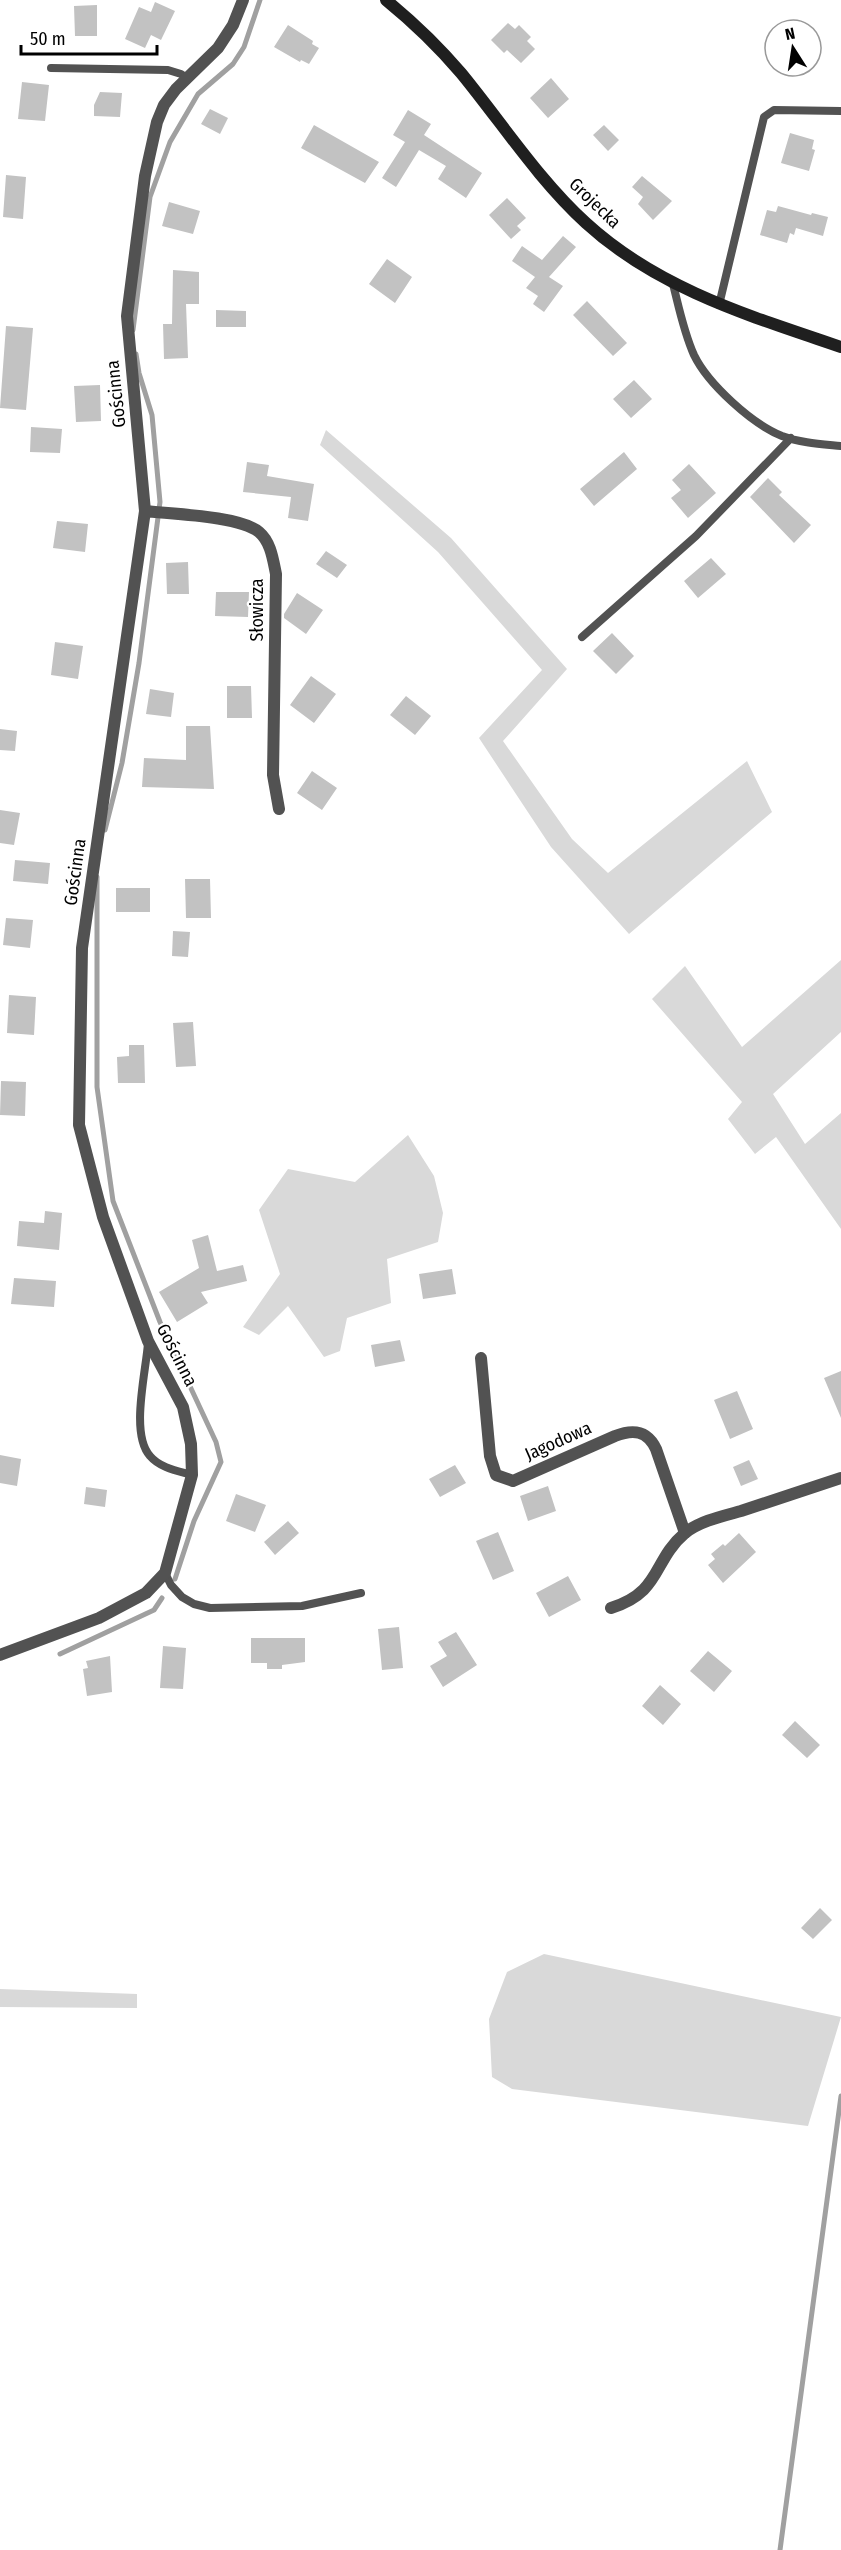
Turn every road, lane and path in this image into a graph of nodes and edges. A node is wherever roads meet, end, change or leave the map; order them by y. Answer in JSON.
{"nodes":[{"id":1,"x":243,"y":0,"type":"edge"},
{"id":2,"x":386,"y":0,"type":"edge"},
{"id":3,"x":51,"y":68,"type":"dead end"},
{"id":4,"x":187,"y":78,"type":"junction"},
{"id":5,"x":841,"y":111,"type":"edge"},
{"id":6,"x":673,"y":284,"type":"junction"},
{"id":7,"x":719,"y":305,"type":"junction"},
{"id":8,"x":841,"y":347,"type":"edge"},
{"id":9,"x":791,"y":438,"type":"junction"},
{"id":10,"x":841,"y":446,"type":"edge"},
{"id":11,"x":146,"y":511,"type":"junction"},
{"id":12,"x":582,"y":636,"type":"dead end"},
{"id":13,"x":279,"y":809,"type":"dead end"},
{"id":14,"x":148,"y":1341,"type":"junction"},
{"id":15,"x":481,"y":1358,"type":"dead end"},
{"id":16,"x":192,"y":1475,"type":"junction"},
{"id":17,"x":841,"y":1478,"type":"edge"},
{"id":18,"x":685,"y":1533,"type":"junction"},
{"id":19,"x":165,"y":1573,"type":"junction"},
{"id":20,"x":361,"y":1593,"type":"dead end"},
{"id":21,"x":611,"y":1608,"type":"dead end"},
{"id":22,"x":0,"y":1655,"type":"edge"}],
"edges":[{"from":1,"to":4,"type":"street","name":"Gościnna"},
{"from":2,"to":6,"type":"street","name":"Grojecka"},
{"from":3,"to":4,"type":"lane"},
{"from":4,"to":11,"type":"street","name":"Gościnna"},
{"from":5,"to":7,"type":"lane"},
{"from":6,"to":7,"type":"street","name":"Grojecka"},
{"from":6,"to":9,"type":"lane"},
{"from":7,"to":8,"type":"street","name":"Grojecka"},
{"from":9,"to":10,"type":"lane"},
{"from":9,"to":12,"type":"lane"},
{"from":11,"to":13,"type":"street","name":"Słowicza"},
{"from":11,"to":14,"type":"street","name":"Gościnna"},
{"from":14,"to":16,"type":"street","name":"Gościnna"},
{"from":14,"to":16,"type":"lane"},
{"from":15,"to":18,"type":"street","name":"Jagodowa"},
{"from":16,"to":19,"type":"street","name":"Gościnna"},
{"from":17,"to":18,"type":"street"},
{"from":18,"to":21,"type":"street"},
{"from":19,"to":20,"type":"lane"},
{"from":19,"to":22,"type":"street","name":"Gościnna"}]}
